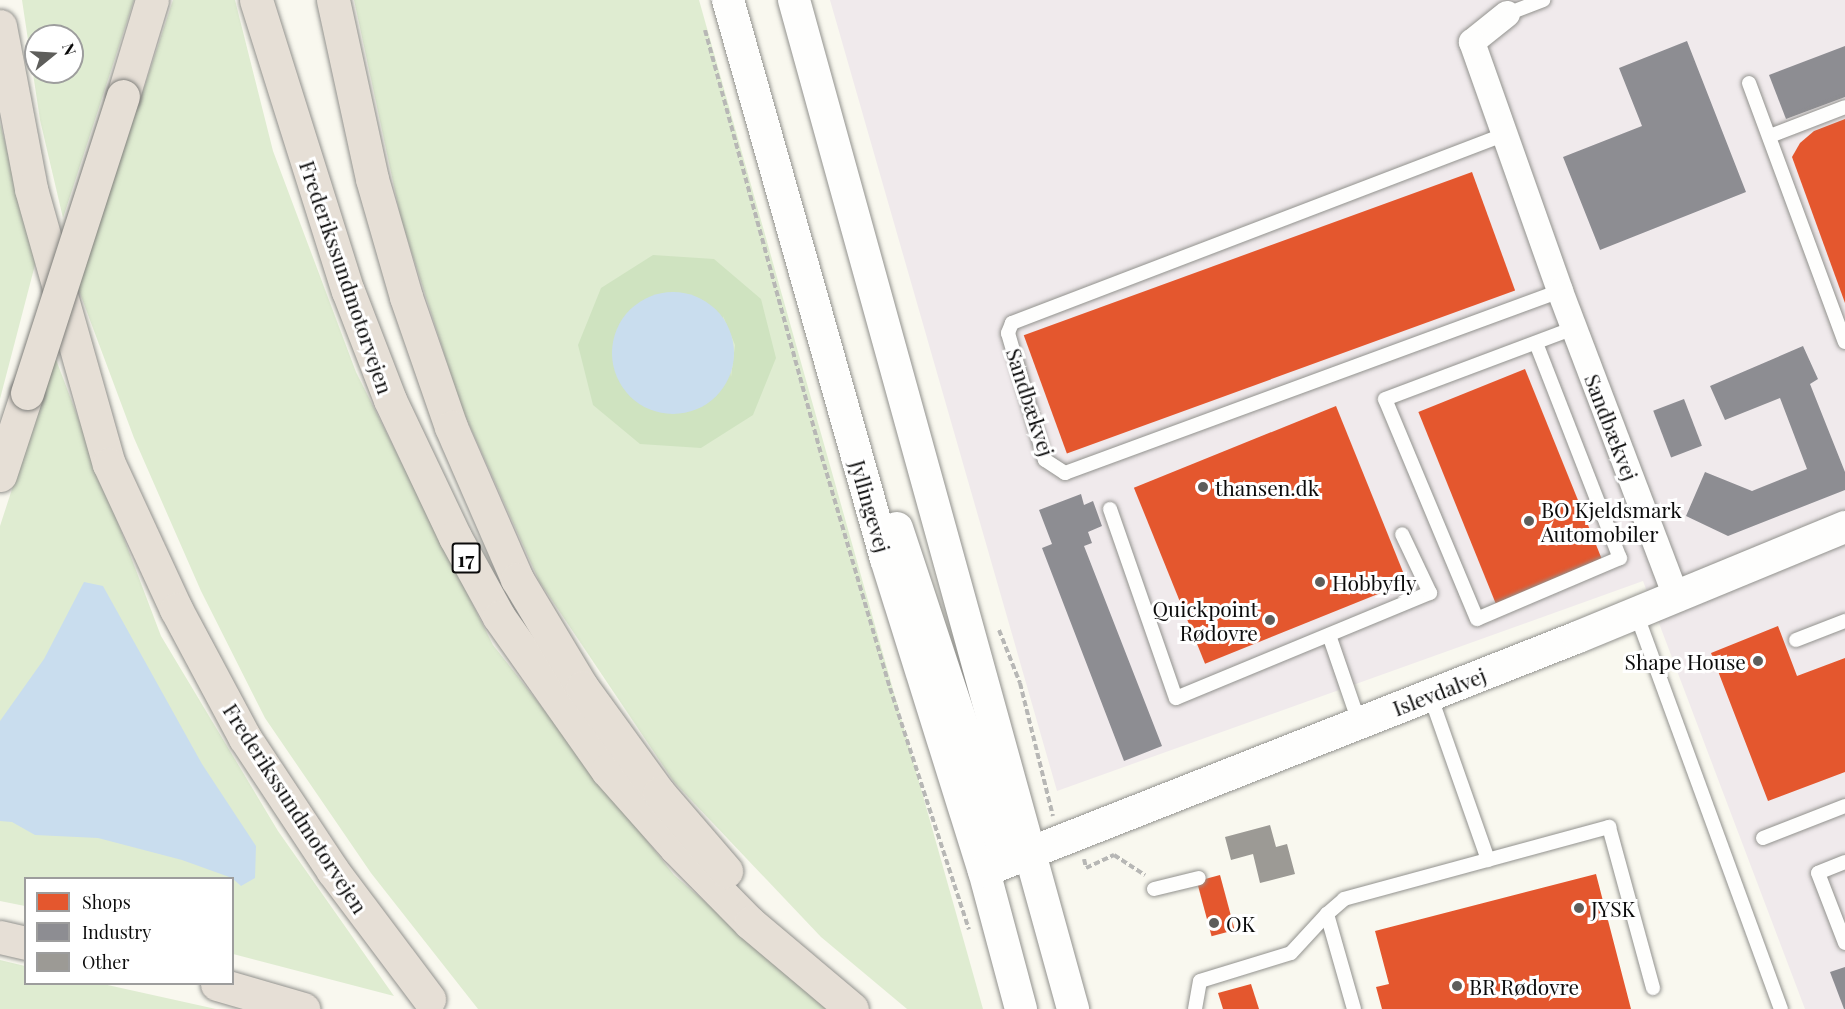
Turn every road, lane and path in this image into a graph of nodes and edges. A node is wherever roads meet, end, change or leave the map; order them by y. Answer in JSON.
{"nodes":[{"id":1,"x":152,"y":0,"type":"edge"},
{"id":2,"x":255,"y":0,"type":"edge"},
{"id":3,"x":333,"y":0,"type":"edge"},
{"id":4,"x":728,"y":0,"type":"edge"},
{"id":5,"x":794,"y":0,"type":"edge"},
{"id":6,"x":1543,"y":0,"type":"edge"},
{"id":7,"x":1507,"y":14,"type":"joint"},
{"id":8,"x":0,"y":26,"type":"edge"},
{"id":9,"x":1749,"y":83,"type":"dead end"},
{"id":10,"x":1845,"y":107,"type":"edge"},
{"id":11,"x":1503,"y":135,"type":"junction"},
{"id":12,"x":1770,"y":136,"type":"junction"},
{"id":13,"x":1560,"y":291,"type":"junction"},
{"id":14,"x":1574,"y":328,"type":"junction"},
{"id":15,"x":1845,"y":342,"type":"edge"},
{"id":16,"x":1536,"y":343,"type":"junction"},
{"id":17,"x":845,"y":415,"type":"junction"},
{"id":18,"x":0,"y":475,"type":"edge"},
{"id":19,"x":1110,"y":509,"type":"dead end"},
{"id":20,"x":1845,"y":527,"type":"edge"},
{"id":21,"x":1402,"y":534,"type":"dead end"},
{"id":22,"x":1676,"y":596,"type":"junction"},
{"id":23,"x":1636,"y":613,"type":"junction"},
{"id":24,"x":1845,"y":621,"type":"edge"},
{"id":25,"x":1329,"y":635,"type":"junction"},
{"id":26,"x":1796,"y":640,"type":"dead end"},
{"id":27,"x":1430,"y":695,"type":"junction"},
{"id":28,"x":1359,"y":722,"type":"junction"},
{"id":29,"x":1845,"y":806,"type":"edge"},
{"id":30,"x":1076,"y":835,"type":"junction"},
{"id":31,"x":1763,"y":838,"type":"dead end"},
{"id":32,"x":1031,"y":851,"type":"junction"},
{"id":33,"x":1488,"y":860,"type":"junction"},
{"id":34,"x":1845,"y":862,"type":"edge"},
{"id":35,"x":984,"y":871,"type":"junction"},
{"id":36,"x":1199,"y":878,"type":"dead end"},
{"id":37,"x":1154,"y":889,"type":"joint"},
{"id":38,"x":1327,"y":914,"type":"junction"},
{"id":39,"x":0,"y":937,"type":"edge"},
{"id":40,"x":24,"y":943,"type":"edge"},
{"id":41,"x":1845,"y":943,"type":"edge"},
{"id":42,"x":221,"y":985,"type":"edge"},
{"id":43,"x":1653,"y":988,"type":"dead end"},
{"id":44,"x":429,"y":999,"type":"dead end"},
{"id":45,"x":840,"y":1000,"type":"edge"},
{"id":46,"x":303,"y":1009,"type":"edge"},
{"id":47,"x":1021,"y":1009,"type":"edge"},
{"id":48,"x":1073,"y":1009,"type":"edge"},
{"id":49,"x":1195,"y":1009,"type":"edge"},
{"id":50,"x":1354,"y":1009,"type":"edge"},
{"id":51,"x":1781,"y":1009,"type":"edge"}],
"edges":[{"from":1,"to":18,"type":"highway","bridge":true},
{"from":2,"to":45,"type":"highway","name":"Frederikssundmotorvejen","number":"17"},
{"from":3,"to":45,"type":"highway"},
{"from":4,"to":17,"type":"street","name":"Jyllingevej"},
{"from":5,"to":32,"type":"street"},
{"from":6,"to":7,"type":"lane"},
{"from":7,"to":11,"type":"street","name":"Sandbækvej"},
{"from":8,"to":44,"type":"highway","name":"Frederikssundmotorvejen"},
{"from":9,"to":12,"type":"lane"},
{"from":10,"to":12,"type":"lane"},
{"from":11,"to":13,"type":"street","name":"Sandbækvej"},
{"from":11,"to":13,"type":"lane","name":"Sandbækvej"},
{"from":12,"to":15,"type":"lane"},
{"from":13,"to":14,"type":"street","name":"Sandbækvej"},
{"from":14,"to":16,"type":"lane"},
{"from":14,"to":22,"type":"street","name":"Sandbækvej"},
{"from":16,"to":16,"type":"lane"},
{"from":17,"to":32,"type":"street"},
{"from":17,"to":35,"type":"street","name":"Jyllingevej"},
{"from":19,"to":25,"type":"lane"},
{"from":20,"to":22,"type":"street","name":"Islevdalvej"},
{"from":21,"to":25,"type":"lane"},
{"from":22,"to":23,"type":"street","name":"Islevdalvej"},
{"from":23,"to":27,"type":"street","name":"Islevdalvej"},
{"from":23,"to":51,"type":"lane"},
{"from":24,"to":26,"type":"lane"},
{"from":25,"to":28,"type":"lane"},
{"from":27,"to":28,"type":"street","name":"Islevdalvej"},
{"from":27,"to":33,"type":"lane"},
{"from":28,"to":30,"type":"street","name":"Islevdalvej"},
{"from":29,"to":31,"type":"lane"},
{"from":30,"to":32,"type":"street","name":"Islevdalvej"},
{"from":30,"to":37,"type":"path"},
{"from":32,"to":35,"type":"street","name":"Islevdalvej"},
{"from":32,"to":48,"type":"street"},
{"from":33,"to":38,"type":"lane"},
{"from":33,"to":43,"type":"lane"},
{"from":34,"to":41,"type":"lane"},
{"from":35,"to":47,"type":"street","name":"Jyllingevej"},
{"from":36,"to":37,"type":"lane"},
{"from":38,"to":49,"type":"lane"},
{"from":38,"to":50,"type":"lane"},
{"from":39,"to":40,"type":"highway"},
{"from":42,"to":46,"type":"highway"}]}
